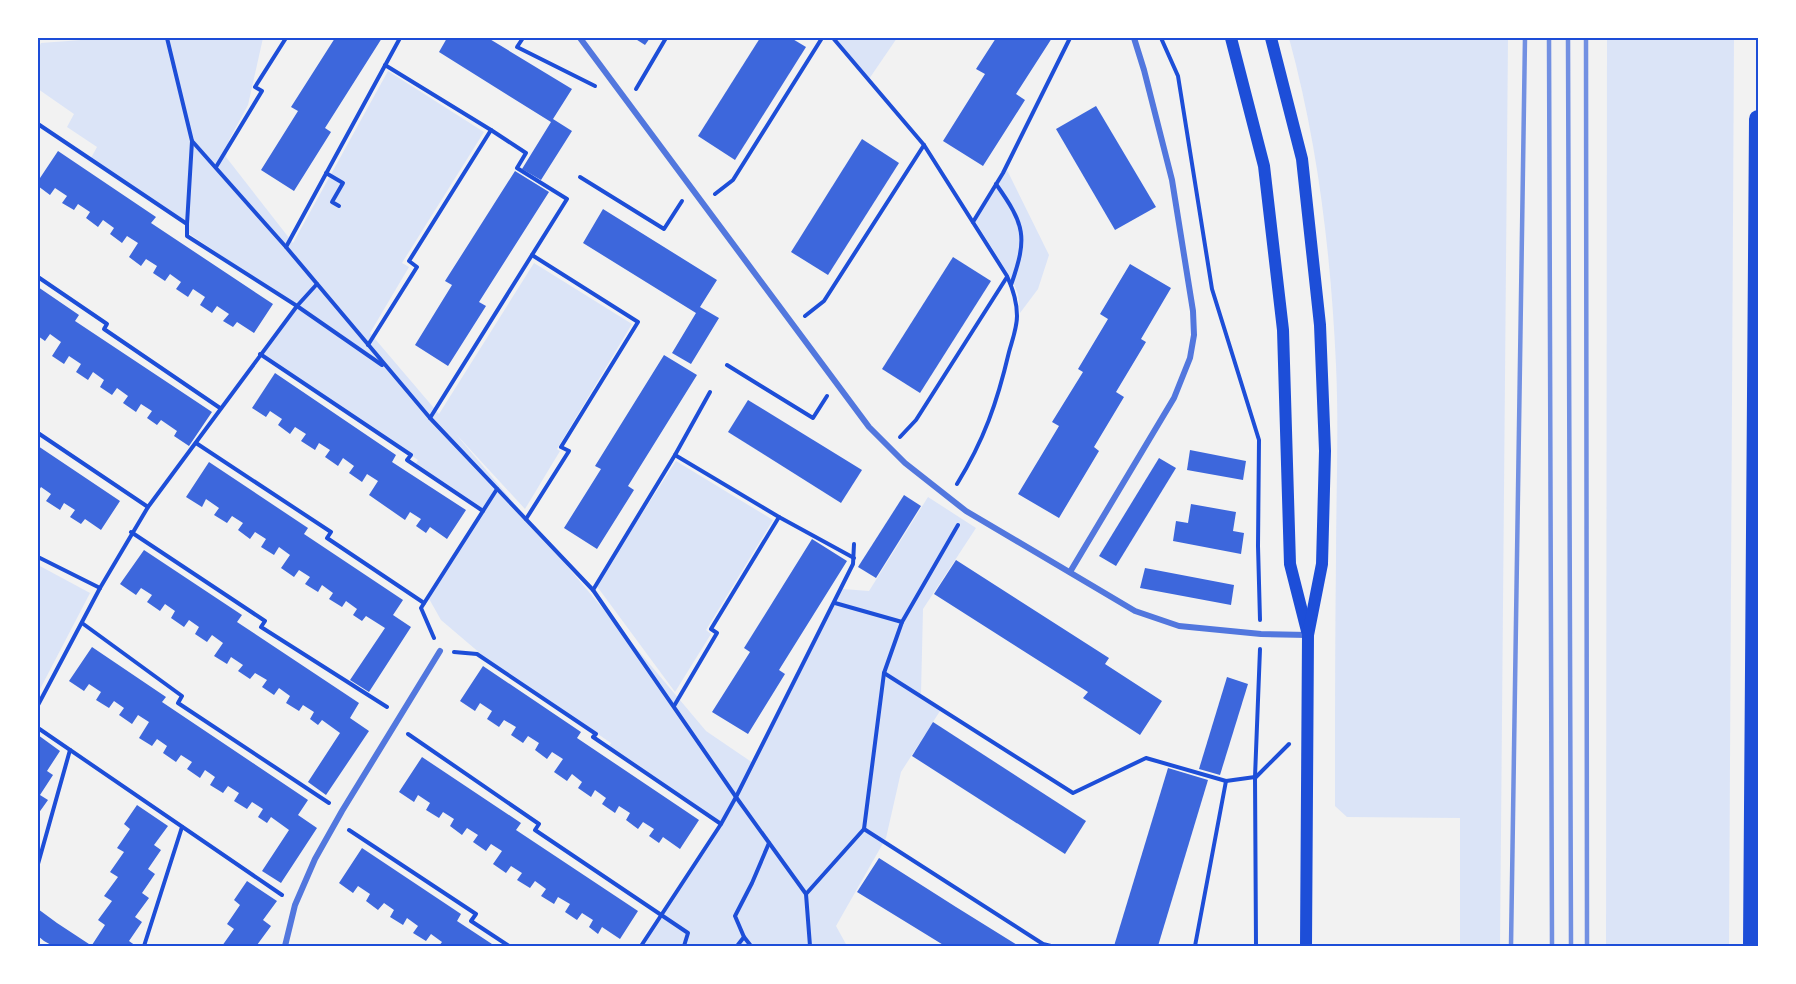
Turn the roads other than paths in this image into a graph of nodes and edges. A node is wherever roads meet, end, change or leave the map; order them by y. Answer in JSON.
{"nodes":[{"id":1,"x":580,"y":38,"type":"edge"},
{"id":2,"x":1134,"y":38,"type":"edge"},
{"id":3,"x":1231,"y":38,"type":"edge"},
{"id":4,"x":1271,"y":38,"type":"edge"},
{"id":5,"x":1758,"y":118,"type":"edge"},
{"id":6,"x":1070,"y":572,"type":"junction"},
{"id":7,"x":1308,"y":635,"type":"junction"},
{"id":8,"x":440,"y":651,"type":"road end"},
{"id":9,"x":285,"y":946,"type":"edge"},
{"id":10,"x":1306,"y":946,"type":"edge"},
{"id":11,"x":1752,"y":946,"type":"edge"}],
"edges":[{"from":1,"to":6,"type":"street"},
{"from":2,"to":6,"type":"street"},
{"from":3,"to":7,"type":"main road"},
{"from":4,"to":7,"type":"main road"},
{"from":5,"to":11,"type":"highway"},
{"from":6,"to":7,"type":"street"},
{"from":7,"to":10,"type":"main road"},
{"from":8,"to":9,"type":"street"}]}
